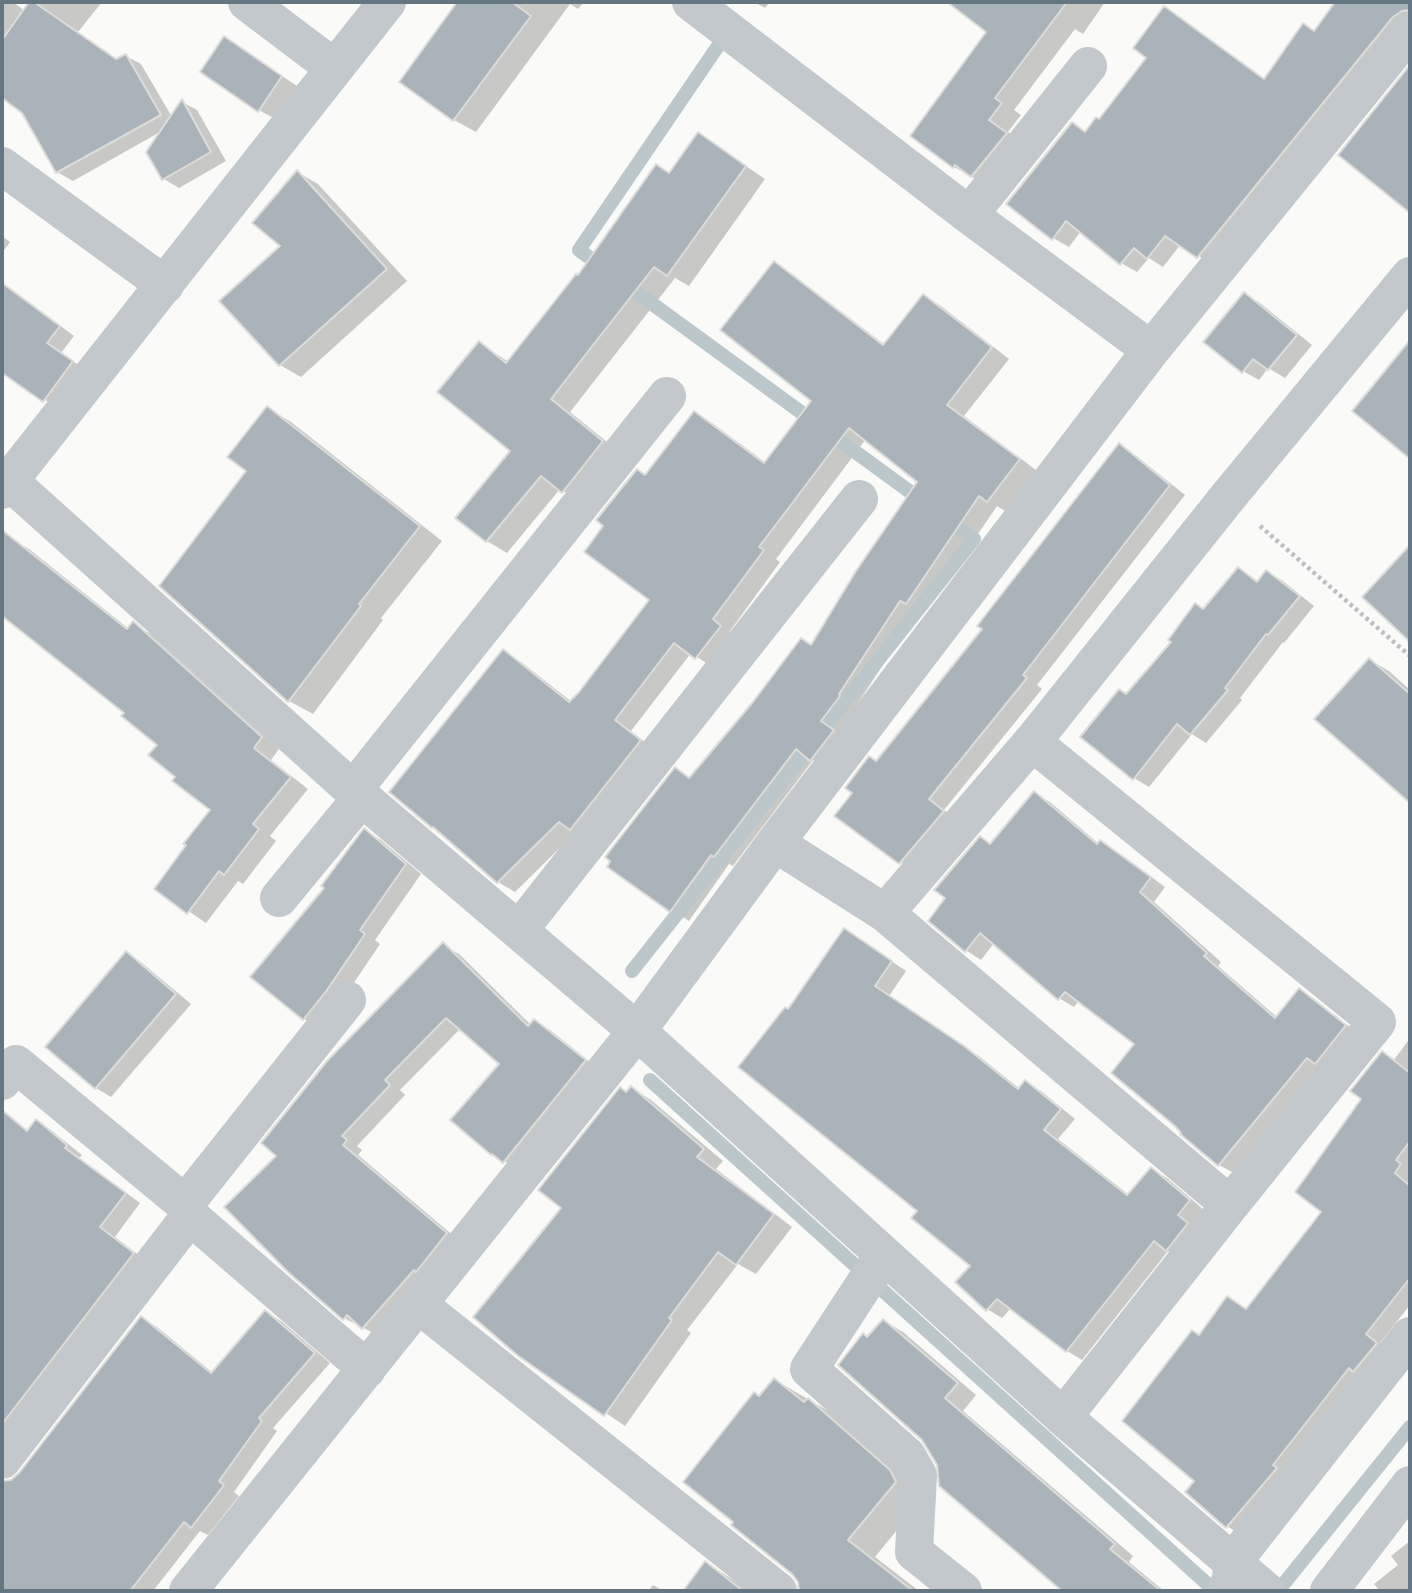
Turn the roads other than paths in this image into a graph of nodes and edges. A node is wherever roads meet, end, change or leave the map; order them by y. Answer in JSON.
{"nodes":[{"id":1,"x":247,"y":2,"type":"edge"},
{"id":2,"x":387,"y":2,"type":"edge"},
{"id":3,"x":691,"y":2,"type":"edge"},
{"id":4,"x":1410,"y":31,"type":"edge"},
{"id":5,"x":1088,"y":65,"type":"dead end"},
{"id":6,"x":333,"y":67,"type":"junction"},
{"id":7,"x":2,"y":166,"type":"edge"},
{"id":8,"x":969,"y":215,"type":"junction"},
{"id":9,"x":1410,"y":276,"type":"edge"},
{"id":10,"x":165,"y":285,"type":"junction"},
{"id":11,"x":1151,"y":350,"type":"junction"},
{"id":12,"x":667,"y":396,"type":"dead end"},
{"id":13,"x":5,"y":485,"type":"edge"},
{"id":14,"x":859,"y":499,"type":"dead end"},
{"id":15,"x":1032,"y":742,"type":"junction"},
{"id":16,"x":357,"y":794,"type":"junction"},
{"id":17,"x":775,"y":843,"type":"junction"},
{"id":18,"x":279,"y":898,"type":"dead end"},
{"id":19,"x":885,"y":914,"type":"junction"},
{"id":20,"x":519,"y":930,"type":"junction"},
{"id":21,"x":347,"y":1000,"type":"dead end"},
{"id":22,"x":637,"y":1031,"type":"junction"},
{"id":23,"x":2,"y":1081,"type":"edge"},
{"id":24,"x":1230,"y":1205,"type":"junction"},
{"id":25,"x":187,"y":1210,"type":"junction"},
{"id":26,"x":878,"y":1262,"type":"dead end"},
{"id":27,"x":419,"y":1305,"type":"junction"},
{"id":28,"x":1410,"y":1336,"type":"edge"},
{"id":29,"x":367,"y":1369,"type":"junction"},
{"id":30,"x":1063,"y":1417,"type":"junction"},
{"id":31,"x":2,"y":1460,"type":"edge"},
{"id":32,"x":1410,"y":1485,"type":"edge"},
{"id":33,"x":1241,"y":1582,"type":"edge"},
{"id":34,"x":1334,"y":1589,"type":"edge"},
{"id":35,"x":188,"y":1591,"type":"edge"},
{"id":36,"x":778,"y":1591,"type":"edge"},
{"id":37,"x":963,"y":1591,"type":"edge"}],
"edges":[{"from":1,"to":6,"type":"street"},
{"from":2,"to":6,"type":"street"},
{"from":3,"to":8,"type":"street"},
{"from":4,"to":11,"type":"street"},
{"from":5,"to":8,"type":"street"},
{"from":6,"to":10,"type":"street"},
{"from":7,"to":10,"type":"street"},
{"from":8,"to":11,"type":"street"},
{"from":9,"to":15,"type":"street"},
{"from":10,"to":13,"type":"street"},
{"from":11,"to":17,"type":"street"},
{"from":12,"to":16,"type":"street"},
{"from":13,"to":16,"type":"street"},
{"from":14,"to":20,"type":"street"},
{"from":15,"to":19,"type":"street"},
{"from":15,"to":24,"type":"street"},
{"from":16,"to":18,"type":"street"},
{"from":16,"to":20,"type":"street"},
{"from":17,"to":19,"type":"street"},
{"from":17,"to":22,"type":"street"},
{"from":19,"to":24,"type":"street"},
{"from":20,"to":22,"type":"street"},
{"from":21,"to":25,"type":"street"},
{"from":22,"to":27,"type":"street"},
{"from":22,"to":30,"type":"street"},
{"from":23,"to":25,"type":"street"},
{"from":24,"to":30,"type":"street"},
{"from":25,"to":29,"type":"street"},
{"from":25,"to":31,"type":"street"},
{"from":26,"to":37,"type":"street"},
{"from":27,"to":29,"type":"street"},
{"from":27,"to":36,"type":"street"},
{"from":28,"to":33,"type":"street"},
{"from":29,"to":35,"type":"street"},
{"from":30,"to":33,"type":"street"},
{"from":32,"to":34,"type":"street"}]}
